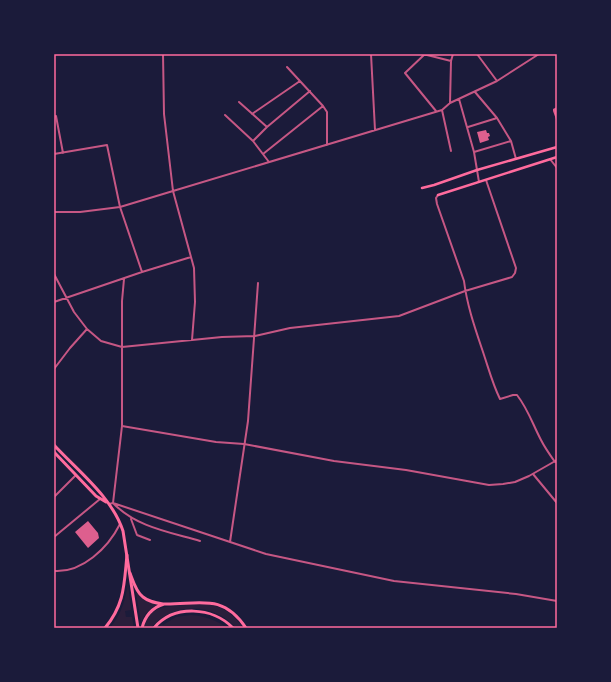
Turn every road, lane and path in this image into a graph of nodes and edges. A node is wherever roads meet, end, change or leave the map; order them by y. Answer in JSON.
{"nodes":[{"id":1,"x":164,"y":54,"type":"edge"},
{"id":2,"x":371,"y":54,"type":"edge"},
{"id":3,"x":424,"y":54,"type":"edge"},
{"id":4,"x":453,"y":54,"type":"edge"},
{"id":5,"x":477,"y":54,"type":"edge"},
{"id":6,"x":539,"y":54,"type":"edge"},
{"id":7,"x":451,"y":61,"type":"junction"},
{"id":8,"x":287,"y":68,"type":"dead end"},
{"id":9,"x":300,"y":81,"type":"junction"},
{"id":10,"x":497,"y":81,"type":"junction"},
{"id":11,"x":310,"y":91,"type":"junction"},
{"id":12,"x":475,"y":92,"type":"junction"},
{"id":13,"x":459,"y":99,"type":"junction"},
{"id":14,"x":239,"y":102,"type":"dead end"},
{"id":15,"x":450,"y":103,"type":"junction"},
{"id":16,"x":324,"y":106,"type":"junction"},
{"id":17,"x":442,"y":110,"type":"junction"},
{"id":18,"x":436,"y":111,"type":"junction"},
{"id":19,"x":252,"y":114,"type":"junction"},
{"id":20,"x":225,"y":115,"type":"dead end"},
{"id":21,"x":56,"y":116,"type":"dead end"},
{"id":22,"x":497,"y":118,"type":"junction"},
{"id":23,"x":267,"y":127,"type":"junction"},
{"id":24,"x":468,"y":127,"type":"junction"},
{"id":25,"x":375,"y":130,"type":"junction"},
{"id":26,"x":253,"y":141,"type":"junction"},
{"id":27,"x":511,"y":141,"type":"junction"},
{"id":28,"x":327,"y":145,"type":"junction"},
{"id":29,"x":557,"y":147,"type":"edge"},
{"id":30,"x":451,"y":151,"type":"dead end"},
{"id":31,"x":474,"y":152,"type":"junction"},
{"id":32,"x":63,"y":153,"type":"junction"},
{"id":33,"x":54,"y":154,"type":"edge"},
{"id":34,"x":263,"y":154,"type":"junction"},
{"id":35,"x":557,"y":157,"type":"edge"},
{"id":36,"x":516,"y":159,"type":"junction"},
{"id":37,"x":550,"y":159,"type":"junction"},
{"id":38,"x":270,"y":162,"type":"junction"},
{"id":39,"x":557,"y":168,"type":"edge"},
{"id":40,"x":477,"y":170,"type":"junction"},
{"id":41,"x":486,"y":180,"type":"junction"},
{"id":42,"x":480,"y":182,"type":"junction"},
{"id":43,"x":422,"y":188,"type":"dead end"},
{"id":44,"x":173,"y":191,"type":"junction"},
{"id":45,"x":438,"y":194,"type":"joint"},
{"id":46,"x":120,"y":207,"type":"junction"},
{"id":47,"x":54,"y":212,"type":"edge"},
{"id":48,"x":191,"y":257,"type":"junction"},
{"id":49,"x":142,"y":272,"type":"junction"},
{"id":50,"x":54,"y":274,"type":"edge"},
{"id":51,"x":124,"y":279,"type":"junction"},
{"id":52,"x":258,"y":283,"type":"dead end"},
{"id":53,"x":465,"y":291,"type":"junction"},
{"id":54,"x":66,"y":298,"type":"junction"},
{"id":55,"x":54,"y":302,"type":"edge"},
{"id":56,"x":87,"y":329,"type":"junction"},
{"id":57,"x":255,"y":336,"type":"junction"},
{"id":58,"x":192,"y":340,"type":"junction"},
{"id":59,"x":122,"y":347,"type":"junction"},
{"id":60,"x":54,"y":368,"type":"edge"},
{"id":61,"x":122,"y":426,"type":"junction"},
{"id":62,"x":244,"y":444,"type":"junction"},
{"id":63,"x":54,"y":445,"type":"edge"},
{"id":64,"x":54,"y":452,"type":"edge"},
{"id":65,"x":556,"y":461,"type":"edge"},
{"id":66,"x":533,"y":474,"type":"junction"},
{"id":67,"x":76,"y":475,"type":"junction"},
{"id":68,"x":54,"y":497,"type":"edge"},
{"id":69,"x":100,"y":499,"type":"junction"},
{"id":70,"x":107,"y":503,"type":"junction"},
{"id":71,"x":113,"y":503,"type":"junction"},
{"id":72,"x":557,"y":503,"type":"edge"},
{"id":73,"x":131,"y":518,"type":"junction"},
{"id":74,"x":120,"y":523,"type":"junction"},
{"id":75,"x":54,"y":537,"type":"edge"},
{"id":76,"x":150,"y":540,"type":"dead end"},
{"id":77,"x":200,"y":541,"type":"dead end"},
{"id":78,"x":230,"y":542,"type":"junction"},
{"id":79,"x":127,"y":555,"type":"junction"},
{"id":80,"x":54,"y":571,"type":"edge"},
{"id":81,"x":130,"y":573,"type":"junction"},
{"id":82,"x":557,"y":601,"type":"edge"},
{"id":83,"x":167,"y":604,"type":"junction"},
{"id":84,"x":105,"y":628,"type":"edge"},
{"id":85,"x":138,"y":628,"type":"edge"},
{"id":86,"x":142,"y":628,"type":"edge"},
{"id":87,"x":154,"y":628,"type":"edge"},
{"id":88,"x":233,"y":628,"type":"edge"},
{"id":89,"x":246,"y":628,"type":"edge"}],
"edges":[{"from":1,"to":44,"type":"street"},
{"from":2,"to":25,"type":"street"},
{"from":3,"to":7,"type":"street"},
{"from":3,"to":18,"type":"street"},
{"from":4,"to":7,"type":"street"},
{"from":5,"to":10,"type":"street"},
{"from":6,"to":10,"type":"street"},
{"from":7,"to":15,"type":"street"},
{"from":8,"to":9,"type":"street"},
{"from":9,"to":11,"type":"street"},
{"from":9,"to":19,"type":"street"},
{"from":10,"to":12,"type":"street"},
{"from":11,"to":16,"type":"street"},
{"from":11,"to":23,"type":"street"},
{"from":12,"to":13,"type":"street"},
{"from":12,"to":22,"type":"street"},
{"from":13,"to":15,"type":"street"},
{"from":13,"to":24,"type":"street"},
{"from":14,"to":19,"type":"street"},
{"from":15,"to":17,"type":"street"},
{"from":16,"to":28,"type":"street"},
{"from":16,"to":34,"type":"street"},
{"from":17,"to":18,"type":"street"},
{"from":17,"to":30,"type":"street"},
{"from":18,"to":25,"type":"street"},
{"from":19,"to":23,"type":"street"},
{"from":20,"to":26,"type":"street"},
{"from":21,"to":32,"type":"street"},
{"from":22,"to":24,"type":"street"},
{"from":22,"to":27,"type":"street"},
{"from":23,"to":26,"type":"street"},
{"from":24,"to":31,"type":"street"},
{"from":25,"to":28,"type":"street"},
{"from":26,"to":34,"type":"street"},
{"from":27,"to":31,"type":"street"},
{"from":27,"to":36,"type":"street"},
{"from":28,"to":38,"type":"street"},
{"from":29,"to":36,"type":"main road"},
{"from":31,"to":40,"type":"street"},
{"from":32,"to":33,"type":"street"},
{"from":32,"to":46,"type":"street"},
{"from":34,"to":38,"type":"street"},
{"from":35,"to":37,"type":"main road"},
{"from":36,"to":40,"type":"main road"},
{"from":37,"to":39,"type":"street"},
{"from":37,"to":41,"type":"main road"},
{"from":38,"to":44,"type":"street"},
{"from":40,"to":42,"type":"street"},
{"from":40,"to":43,"type":"main road"},
{"from":41,"to":42,"type":"main road"},
{"from":41,"to":53,"type":"street"},
{"from":42,"to":45,"type":"main road"},
{"from":44,"to":46,"type":"street"},
{"from":44,"to":48,"type":"street"},
{"from":45,"to":53,"type":"street"},
{"from":46,"to":47,"type":"street"},
{"from":46,"to":49,"type":"street"},
{"from":48,"to":49,"type":"street"},
{"from":48,"to":58,"type":"street"},
{"from":49,"to":51,"type":"street"},
{"from":50,"to":54,"type":"street"},
{"from":51,"to":54,"type":"street"},
{"from":51,"to":59,"type":"street"},
{"from":52,"to":57,"type":"street"},
{"from":53,"to":57,"type":"street"},
{"from":53,"to":65,"type":"street"},
{"from":54,"to":55,"type":"street"},
{"from":54,"to":56,"type":"street"},
{"from":56,"to":59,"type":"street"},
{"from":56,"to":60,"type":"street"},
{"from":57,"to":58,"type":"street"},
{"from":57,"to":62,"type":"street"},
{"from":58,"to":59,"type":"street"},
{"from":59,"to":61,"type":"street"},
{"from":61,"to":62,"type":"street"},
{"from":61,"to":71,"type":"street"},
{"from":62,"to":66,"type":"street"},
{"from":62,"to":78,"type":"street"},
{"from":63,"to":70,"type":"main road"},
{"from":64,"to":67,"type":"main road"},
{"from":65,"to":66,"type":"street"},
{"from":66,"to":72,"type":"street"},
{"from":67,"to":68,"type":"street"},
{"from":67,"to":69,"type":"main road"},
{"from":69,"to":70,"type":"main road"},
{"from":69,"to":75,"type":"street"},
{"from":70,"to":71,"type":"street"},
{"from":70,"to":74,"type":"main road"},
{"from":71,"to":73,"type":"street"},
{"from":71,"to":78,"type":"street"},
{"from":73,"to":76,"type":"street"},
{"from":73,"to":77,"type":"street"},
{"from":74,"to":79,"type":"main road"},
{"from":74,"to":80,"type":"street"},
{"from":78,"to":82,"type":"street"},
{"from":79,"to":81,"type":"main road"},
{"from":79,"to":84,"type":"main road"},
{"from":81,"to":83,"type":"main road"},
{"from":81,"to":85,"type":"main road"},
{"from":83,"to":86,"type":"main road"},
{"from":83,"to":89,"type":"main road"},
{"from":87,"to":88,"type":"main road"}]}
